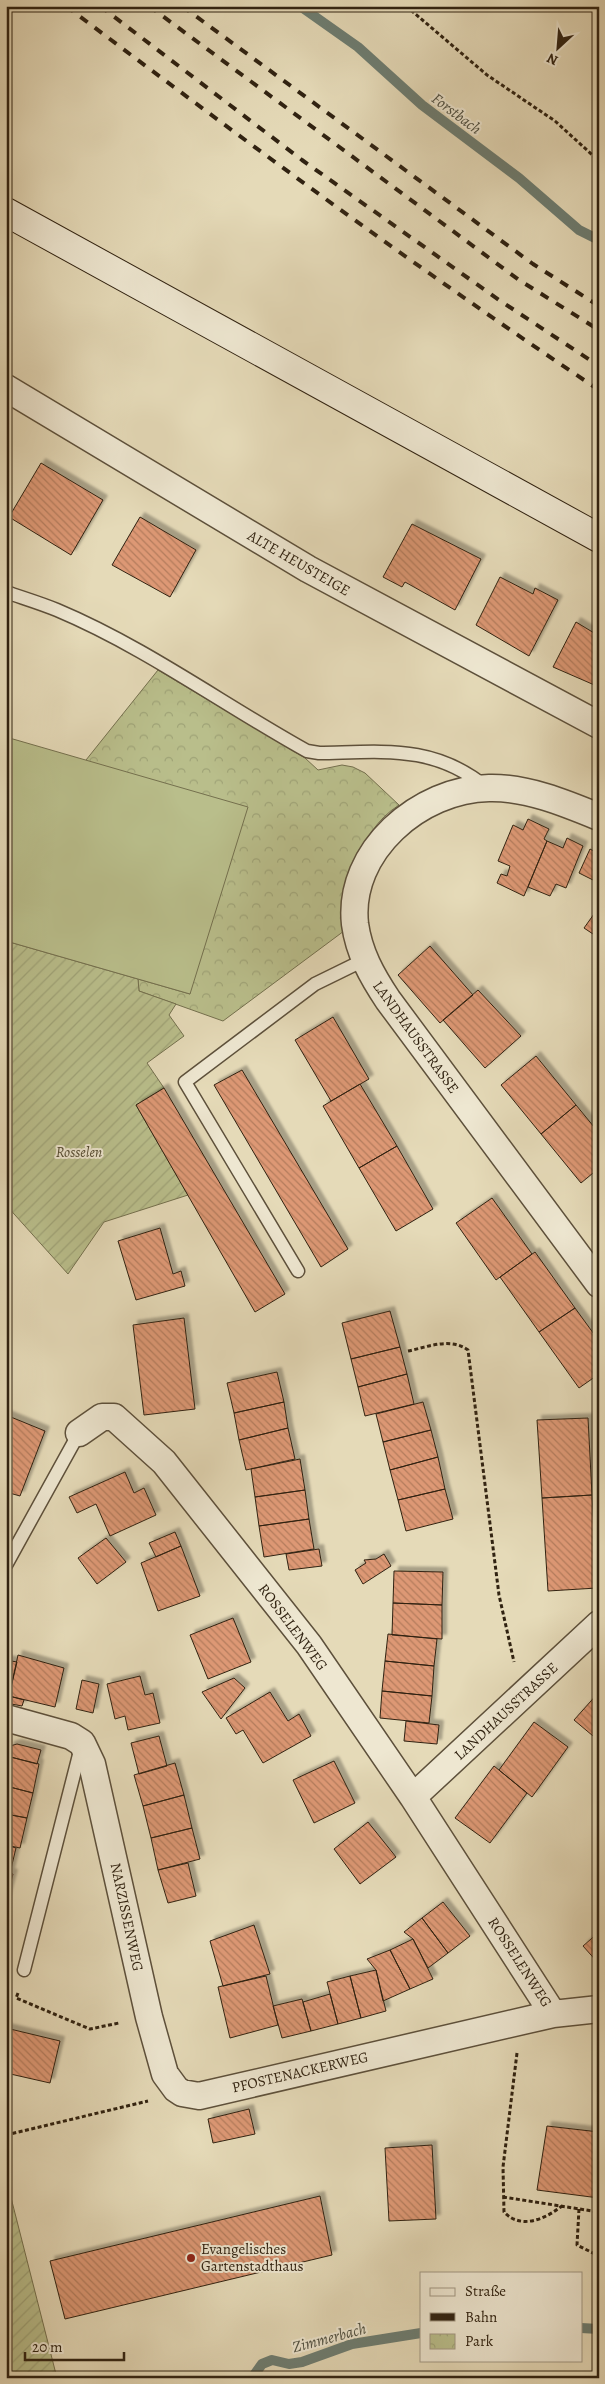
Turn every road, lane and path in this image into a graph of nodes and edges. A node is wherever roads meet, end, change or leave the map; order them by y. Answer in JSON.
{"nodes":[{"id":1,"x":406,"y":6,"type":"edge"},
{"id":2,"x":599,"y":161,"type":"edge"},
{"id":3,"x":6,"y":212,"type":"edge"},
{"id":4,"x":6,"y":388,"type":"edge"},
{"id":5,"x":599,"y":538,"type":"edge"},
{"id":6,"x":6,"y":592,"type":"edge"},
{"id":7,"x":599,"y":725,"type":"edge"},
{"id":8,"x":487,"y":788,"type":"junction"},
{"id":9,"x":599,"y":817,"type":"edge"},
{"id":10,"x":364,"y":960,"type":"junction"},
{"id":11,"x":298,"y":1271,"type":"dead end"},
{"id":12,"x":599,"y":1284,"type":"edge"},
{"id":13,"x":408,"y":1352,"type":"dead end"},
{"id":14,"x":79,"y":1433,"type":"joint"},
{"id":15,"x":6,"y":1565,"type":"edge"},
{"id":16,"x":599,"y":1624,"type":"edge"},
{"id":17,"x":522,"y":1696,"type":"junction"},
{"id":18,"x":6,"y":1718,"type":"edge"},
{"id":19,"x":82,"y":1743,"type":"junction"},
{"id":20,"x":413,"y":1797,"type":"junction"},
{"id":21,"x":24,"y":1970,"type":"dead end"},
{"id":22,"x":21,"y":1986,"type":"dead end"},
{"id":23,"x":599,"y":2010,"type":"edge"},
{"id":24,"x":553,"y":2014,"type":"junction"},
{"id":25,"x":149,"y":2016,"type":"junction"},
{"id":26,"x":518,"y":2022,"type":"junction"},
{"id":27,"x":176,"y":2089,"type":"junction"},
{"id":28,"x":6,"y":2134,"type":"edge"},
{"id":29,"x":503,"y":2197,"type":"junction"},
{"id":30,"x":562,"y":2206,"type":"junction"},
{"id":31,"x":579,"y":2209,"type":"junction"},
{"id":32,"x":599,"y":2212,"type":"edge"},
{"id":33,"x":599,"y":2256,"type":"edge"}],
"edges":[{"from":1,"to":2,"type":"path"},
{"from":3,"to":5,"type":"main road"},
{"from":4,"to":7,"type":"street","name":"ALTE HEUSTEIGE"},
{"from":6,"to":8,"type":"lane"},
{"from":8,"to":9,"type":"street","name":"LANDHAUSSTRASSE"},
{"from":8,"to":10,"type":"street","name":"LANDHAUSSTRASSE"},
{"from":10,"to":11,"type":"lane"},
{"from":10,"to":12,"type":"street","name":"LANDHAUSSTRASSE"},
{"from":13,"to":17,"type":"path"},
{"from":14,"to":15,"type":"lane","name":"ROSSELENWEG"},
{"from":14,"to":20,"type":"street","name":"ROSSELENWEG"},
{"from":16,"to":17,"type":"street","name":"LANDHAUSSTRASSE"},
{"from":17,"to":20,"type":"street","name":"LANDHAUSSTRASSE"},
{"from":18,"to":19,"type":"street"},
{"from":19,"to":21,"type":"lane"},
{"from":19,"to":25,"type":"street","name":"NARZISSENWEG"},
{"from":20,"to":24,"type":"street","name":"ROSSELENWEG"},
{"from":22,"to":25,"type":"path"},
{"from":23,"to":24,"type":"street","name":"PFOSTENACKERWEG"},
{"from":24,"to":26,"type":"street","name":"PFOSTENACKERWEG"},
{"from":25,"to":27,"type":"street","name":"NARZISSENWEG"},
{"from":26,"to":27,"type":"street","name":"PFOSTENACKERWEG"},
{"from":26,"to":29,"type":"path"},
{"from":27,"to":28,"type":"path"},
{"from":29,"to":30,"type":"path"},
{"from":29,"to":30,"type":"path"},
{"from":30,"to":31,"type":"path"},
{"from":31,"to":32,"type":"path"},
{"from":31,"to":33,"type":"path"}]}
